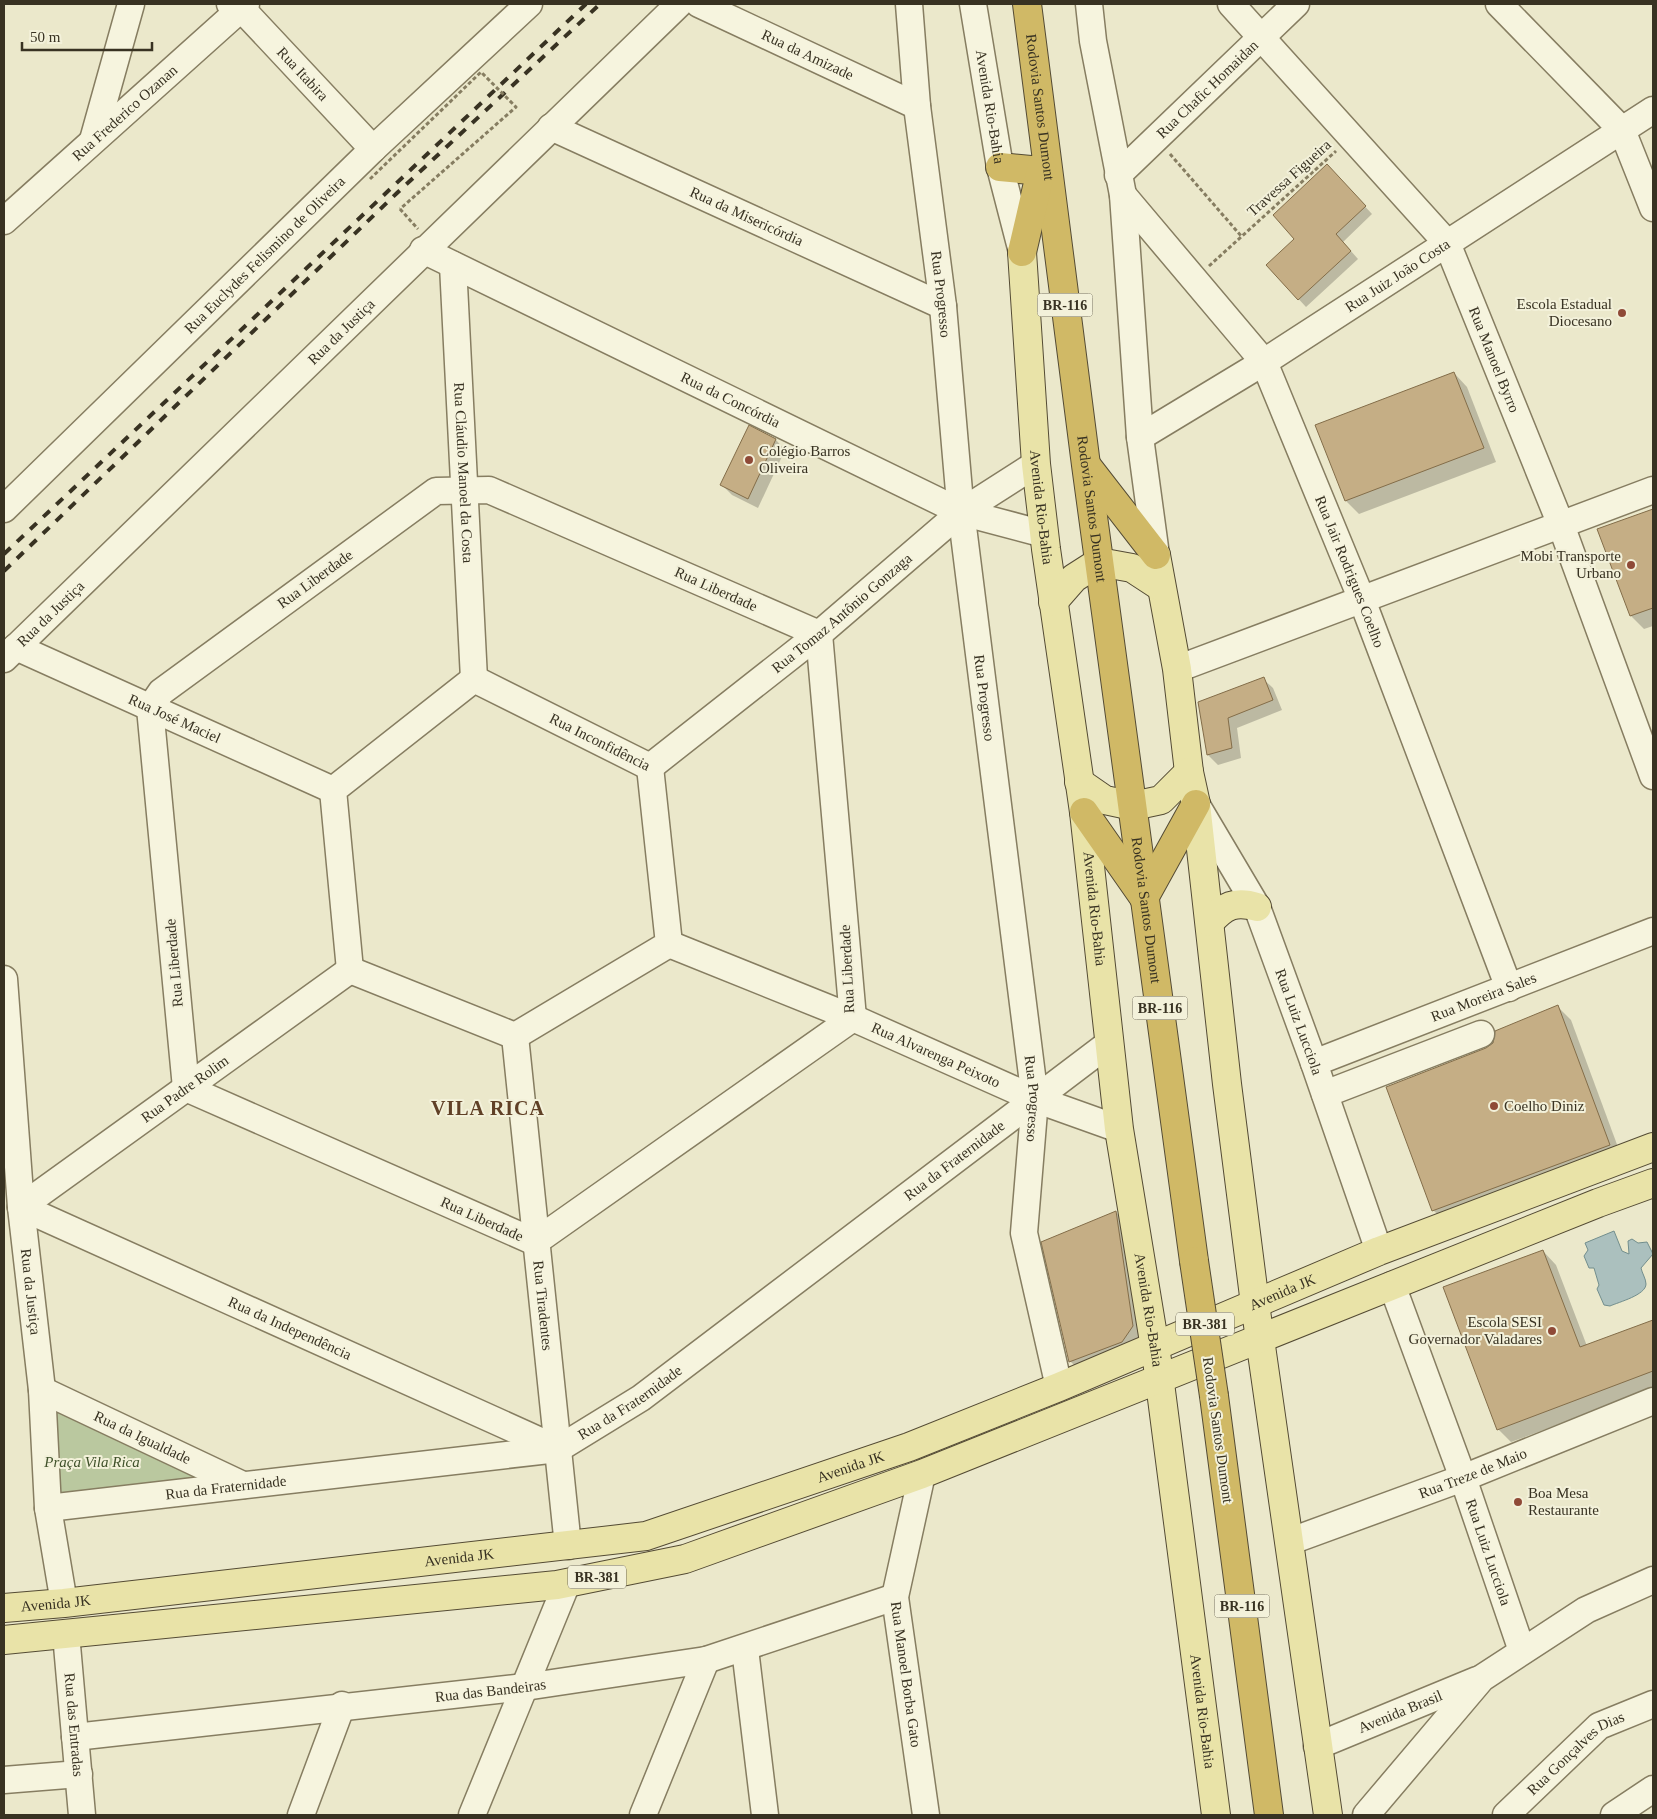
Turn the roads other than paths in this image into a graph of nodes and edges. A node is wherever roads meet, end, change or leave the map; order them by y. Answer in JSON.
{"nodes":[{"id":1,"x":131,"y":4,"type":"edge"},
{"id":2,"x":529,"y":4,"type":"edge"},
{"id":3,"x":679,"y":4,"type":"edge"},
{"id":4,"x":699,"y":4,"type":"edge"},
{"id":5,"x":909,"y":4,"type":"edge"},
{"id":6,"x":973,"y":4,"type":"edge"},
{"id":7,"x":1026,"y":4,"type":"edge"},
{"id":8,"x":1089,"y":4,"type":"edge"},
{"id":9,"x":1231,"y":4,"type":"edge"},
{"id":10,"x":1296,"y":4,"type":"edge"},
{"id":11,"x":1499,"y":4,"type":"edge"},
{"id":12,"x":239,"y":5,"type":"edge"},
{"id":13,"x":1263,"y":37,"type":"junction"},
{"id":14,"x":917,"y":106,"type":"junction"},
{"id":15,"x":1653,"y":110,"type":"edge"},
{"id":16,"x":551,"y":127,"type":"junction"},
{"id":17,"x":1622,"y":130,"type":"junction"},
{"id":18,"x":94,"y":140,"type":"junction"},
{"id":19,"x":372,"y":149,"type":"junction"},
{"id":20,"x":1043,"y":158,"type":"junction"},
{"id":21,"x":1000,"y":167,"type":"junction"},
{"id":22,"x":1120,"y":185,"type":"junction"},
{"id":23,"x":1653,"y":208,"type":"edge"},
{"id":24,"x":4,"y":221,"type":"edge"},
{"id":25,"x":1447,"y":243,"type":"junction"},
{"id":26,"x":427,"y":246,"type":"junction"},
{"id":27,"x":1022,"y":252,"type":"junction"},
{"id":28,"x":453,"y":264,"type":"junction"},
{"id":29,"x":943,"y":306,"type":"junction"},
{"id":30,"x":1264,"y":362,"type":"junction"},
{"id":31,"x":1140,"y":437,"type":"junction"},
{"id":32,"x":1036,"y":464,"type":"junction"},
{"id":33,"x":1086,"y":465,"type":"junction"},
{"id":34,"x":464,"y":490,"type":"junction"},
{"id":35,"x":1653,"y":490,"type":"edge"},
{"id":36,"x":4,"y":509,"type":"edge"},
{"id":37,"x":961,"y":512,"type":"junction"},
{"id":38,"x":1561,"y":525,"type":"junction"},
{"id":39,"x":1044,"y":534,"type":"junction"},
{"id":40,"x":1156,"y":555,"type":"junction"},
{"id":41,"x":1099,"y":562,"type":"junction"},
{"id":42,"x":1161,"y":587,"type":"junction"},
{"id":43,"x":1362,"y":600,"type":"junction"},
{"id":44,"x":1053,"y":602,"type":"junction"},
{"id":45,"x":819,"y":634,"type":"junction"},
{"id":46,"x":10,"y":653,"type":"edge"},
{"id":47,"x":1177,"y":669,"type":"junction"},
{"id":48,"x":474,"y":679,"type":"junction"},
{"id":49,"x":150,"y":708,"type":"junction"},
{"id":50,"x":650,"y":767,"type":"junction"},
{"id":51,"x":1189,"y":772,"type":"junction"},
{"id":52,"x":1653,"y":776,"type":"edge"},
{"id":53,"x":1079,"y":782,"type":"junction"},
{"id":54,"x":333,"y":790,"type":"junction"},
{"id":55,"x":1196,"y":804,"type":"junction"},
{"id":56,"x":1133,"y":806,"type":"junction"},
{"id":57,"x":1084,"y":812,"type":"junction"},
{"id":58,"x":1144,"y":898,"type":"junction"},
{"id":59,"x":1257,"y":907,"type":"junction"},
{"id":60,"x":1210,"y":922,"type":"junction"},
{"id":61,"x":1653,"y":931,"type":"edge"},
{"id":62,"x":669,"y":944,"type":"junction"},
{"id":63,"x":350,"y":970,"type":"junction"},
{"id":64,"x":1509,"y":988,"type":"junction"},
{"id":65,"x":5,"y":996,"type":"edge"},
{"id":66,"x":853,"y":1018,"type":"junction"},
{"id":67,"x":1480,"y":1034,"type":"dead end"},
{"id":68,"x":515,"y":1036,"type":"junction"},
{"id":69,"x":1108,"y":1044,"type":"junction"},
{"id":70,"x":1314,"y":1063,"type":"junction"},
{"id":71,"x":186,"y":1088,"type":"junction"},
{"id":72,"x":1325,"y":1094,"type":"junction"},
{"id":73,"x":1035,"y":1099,"type":"junction"},
{"id":74,"x":10,"y":1130,"type":"edge"},
{"id":75,"x":1119,"y":1130,"type":"junction"},
{"id":76,"x":1653,"y":1147,"type":"edge"},
{"id":77,"x":1653,"y":1183,"type":"edge"},
{"id":78,"x":21,"y":1207,"type":"junction"},
{"id":79,"x":535,"y":1242,"type":"junction"},
{"id":80,"x":1379,"y":1251,"type":"junction"},
{"id":81,"x":1392,"y":1285,"type":"junction"},
{"id":82,"x":1255,"y":1304,"type":"junction"},
{"id":83,"x":1260,"y":1338,"type":"junction"},
{"id":84,"x":1155,"y":1346,"type":"junction"},
{"id":85,"x":1159,"y":1377,"type":"junction"},
{"id":86,"x":1059,"y":1387,"type":"junction"},
{"id":87,"x":42,"y":1390,"type":"junction"},
{"id":88,"x":1653,"y":1402,"type":"edge"},
{"id":89,"x":558,"y":1449,"type":"junction"},
{"id":90,"x":922,"y":1474,"type":"junction"},
{"id":91,"x":1463,"y":1478,"type":"junction"},
{"id":92,"x":244,"y":1486,"type":"junction"},
{"id":93,"x":48,"y":1508,"type":"junction"},
{"id":94,"x":1290,"y":1541,"type":"junction"},
{"id":95,"x":568,"y":1546,"type":"junction"},
{"id":96,"x":1653,"y":1580,"type":"edge"},
{"id":97,"x":567,"y":1583,"type":"junction"},
{"id":98,"x":895,"y":1597,"type":"junction"},
{"id":99,"x":64,"y":1603,"type":"junction"},
{"id":100,"x":4,"y":1608,"type":"edge"},
{"id":101,"x":66,"y":1634,"type":"junction"},
{"id":102,"x":4,"y":1640,"type":"edge"},
{"id":103,"x":745,"y":1649,"type":"junction"},
{"id":104,"x":1522,"y":1651,"type":"junction"},
{"id":105,"x":706,"y":1660,"type":"junction"},
{"id":106,"x":1482,"y":1678,"type":"junction"},
{"id":107,"x":525,"y":1687,"type":"junction"},
{"id":108,"x":1653,"y":1704,"type":"edge"},
{"id":109,"x":342,"y":1706,"type":"junction"},
{"id":110,"x":75,"y":1737,"type":"junction"},
{"id":111,"x":1318,"y":1746,"type":"junction"},
{"id":112,"x":79,"y":1774,"type":"junction"},
{"id":113,"x":4,"y":1780,"type":"edge"},
{"id":114,"x":1653,"y":1790,"type":"edge"},
{"id":115,"x":82,"y":1815,"type":"edge"},
{"id":116,"x":301,"y":1815,"type":"edge"},
{"id":117,"x":472,"y":1815,"type":"edge"},
{"id":118,"x":643,"y":1815,"type":"edge"},
{"id":119,"x":765,"y":1815,"type":"edge"},
{"id":120,"x":926,"y":1815,"type":"edge"},
{"id":121,"x":1216,"y":1815,"type":"edge"},
{"id":122,"x":1269,"y":1815,"type":"edge"},
{"id":123,"x":1328,"y":1815,"type":"edge"},
{"id":124,"x":1366,"y":1815,"type":"edge"},
{"id":125,"x":1506,"y":1815,"type":"edge"},
{"id":126,"x":1614,"y":1815,"type":"edge"}],
"edges":[{"from":1,"to":18,"type":"street"},
{"from":2,"to":19,"type":"street","name":"Rua Euclydes Felismino de Oliveira"},
{"from":3,"to":16,"type":"street","name":"Rua da Justiça"},
{"from":4,"to":14,"type":"street","name":"Rua da Amizade"},
{"from":5,"to":14,"type":"street","name":"Rua Progresso"},
{"from":6,"to":21,"type":"street","name":"Avenida Rio-Bahia"},
{"from":7,"to":20,"type":"highway","name":"Rodovia Santos Dumont","number":"BR-116"},
{"from":8,"to":22,"type":"street"},
{"from":9,"to":13,"type":"street","name":"Rua Manoel Byrro"},
{"from":10,"to":13,"type":"street","name":"Rua Chafic Homaidan"},
{"from":11,"to":17,"type":"street"},
{"from":12,"to":18,"type":"street","name":"Rua Frederico Ozanan"},
{"from":12,"to":19,"type":"street","name":"Rua Itabira"},
{"from":13,"to":22,"type":"street","name":"Rua Chafic Homaidan"},
{"from":13,"to":25,"type":"street","name":"Rua Manoel Byrro"},
{"from":14,"to":29,"type":"street","name":"Rua Progresso"},
{"from":15,"to":17,"type":"street","name":"Rua Juiz João Costa"},
{"from":16,"to":26,"type":"street","name":"Rua da Justiça"},
{"from":16,"to":29,"type":"street","name":"Rua da Misericórdia"},
{"from":17,"to":23,"type":"street"},
{"from":17,"to":25,"type":"street","name":"Rua Juiz João Costa"},
{"from":18,"to":24,"type":"street","name":"Rua Frederico Ozanan"},
{"from":19,"to":36,"type":"street","name":"Rua Euclydes Felismino de Oliveira"},
{"from":20,"to":21,"type":"highway"},
{"from":20,"to":27,"type":"highway"},
{"from":20,"to":33,"type":"highway","name":"Rodovia Santos Dumont","number":"BR-116"},
{"from":21,"to":27,"type":"street","name":"Avenida Rio-Bahia"},
{"from":22,"to":30,"type":"street","name":"Rua Jair Rodrigues Coelho"},
{"from":22,"to":31,"type":"street"},
{"from":25,"to":30,"type":"street","name":"Rua Juiz João Costa"},
{"from":25,"to":38,"type":"street","name":"Rua Manoel Byrro"},
{"from":26,"to":28,"type":"street","name":"Rua da Concórdia"},
{"from":26,"to":46,"type":"street","name":"Rua da Justiça"},
{"from":27,"to":32,"type":"main road","name":"Avenida Rio-Bahia"},
{"from":28,"to":34,"type":"street","name":"Rua Cláudio Manoel da Costa"},
{"from":28,"to":37,"type":"street","name":"Rua da Concórdia"},
{"from":29,"to":37,"type":"street","name":"Rua Progresso"},
{"from":30,"to":31,"type":"street","name":"Rua Juiz João Costa"},
{"from":30,"to":43,"type":"street","name":"Rua Jair Rodrigues Coelho"},
{"from":31,"to":40,"type":"street"},
{"from":32,"to":37,"type":"street","name":"Rua Tomaz Antônio Gonzaga"},
{"from":32,"to":39,"type":"main road","name":"Avenida Rio-Bahia"},
{"from":33,"to":40,"type":"highway"},
{"from":33,"to":41,"type":"highway","name":"Rodovia Santos Dumont","number":"BR-116"},
{"from":34,"to":45,"type":"street","name":"Rua Liberdade"},
{"from":34,"to":48,"type":"street","name":"Rua Cláudio Manoel da Costa"},
{"from":34,"to":49,"type":"street","name":"Rua Liberdade"},
{"from":35,"to":38,"type":"street"},
{"from":37,"to":39,"type":"street","name":"Rua da Concórdia"},
{"from":37,"to":45,"type":"street","name":"Rua Tomaz Antônio Gonzaga"},
{"from":37,"to":73,"type":"street","name":"Rua Progresso"},
{"from":38,"to":43,"type":"street"},
{"from":38,"to":52,"type":"street","name":"Rua Manoel Byrro"},
{"from":39,"to":44,"type":"main road","name":"Avenida Rio-Bahia"},
{"from":40,"to":42,"type":"main road"},
{"from":41,"to":42,"type":"main road"},
{"from":41,"to":44,"type":"main road"},
{"from":41,"to":56,"type":"highway","name":"Rodovia Santos Dumont","number":"BR-116"},
{"from":42,"to":47,"type":"main road"},
{"from":43,"to":47,"type":"street"},
{"from":43,"to":64,"type":"street","name":"Rua Jair Rodrigues Coelho"},
{"from":44,"to":53,"type":"main road","name":"Avenida Rio-Bahia"},
{"from":45,"to":50,"type":"street","name":"Rua Tomaz Antônio Gonzaga"},
{"from":45,"to":66,"type":"street","name":"Rua Liberdade"},
{"from":46,"to":49,"type":"street","name":"Rua José Maciel"},
{"from":47,"to":51,"type":"main road"},
{"from":48,"to":50,"type":"street","name":"Rua Inconfidência"},
{"from":48,"to":54,"type":"street"},
{"from":49,"to":54,"type":"street","name":"Rua José Maciel"},
{"from":49,"to":71,"type":"street","name":"Rua Liberdade"},
{"from":50,"to":62,"type":"street","name":"Rua Inconfidência"},
{"from":51,"to":55,"type":"main road"},
{"from":51,"to":56,"type":"main road"},
{"from":53,"to":56,"type":"main road"},
{"from":53,"to":57,"type":"main road","name":"Avenida Rio-Bahia"},
{"from":54,"to":63,"type":"street"},
{"from":55,"to":58,"type":"highway"},
{"from":55,"to":59,"type":"street","name":"Rua Luiz Lucciola"},
{"from":55,"to":60,"type":"main road"},
{"from":56,"to":58,"type":"highway","name":"Rodovia Santos Dumont","number":"BR-116"},
{"from":57,"to":58,"type":"highway"},
{"from":57,"to":69,"type":"main road","name":"Avenida Rio-Bahia"},
{"from":58,"to":122,"type":"highway","name":"Rodovia Santos Dumont","number":"BR-116","bridge":true},
{"from":59,"to":60,"type":"main road"},
{"from":59,"to":70,"type":"street","name":"Rua Luiz Lucciola"},
{"from":60,"to":82,"type":"main road"},
{"from":61,"to":64,"type":"street","name":"Rua Moreira Sales"},
{"from":62,"to":66,"type":"street","name":"Rua Alvarenga Peixoto"},
{"from":62,"to":68,"type":"street"},
{"from":63,"to":68,"type":"street"},
{"from":63,"to":71,"type":"street","name":"Rua Padre Rolim"},
{"from":64,"to":70,"type":"street","name":"Rua Moreira Sales"},
{"from":65,"to":74,"type":"street","name":"Rua da Justiça"},
{"from":66,"to":73,"type":"street","name":"Rua Alvarenga Peixoto"},
{"from":66,"to":79,"type":"street","name":"Rua Liberdade"},
{"from":67,"to":72,"type":"street"},
{"from":68,"to":79,"type":"street","name":"Rua Tiradentes"},
{"from":69,"to":73,"type":"street","name":"Rua da Fraternidade"},
{"from":69,"to":75,"type":"main road","name":"Avenida Rio-Bahia"},
{"from":70,"to":72,"type":"street","name":"Rua Luiz Lucciola"},
{"from":71,"to":78,"type":"street","name":"Rua Padre Rolim"},
{"from":71,"to":79,"type":"street","name":"Rua Liberdade"},
{"from":72,"to":80,"type":"street","name":"Rua Luiz Lucciola"},
{"from":73,"to":75,"type":"street","name":"Rua Alvarenga Peixoto"},
{"from":73,"to":86,"type":"street","name":"Rua Progresso"},
{"from":73,"to":89,"type":"street","name":"Rua da Fraternidade"},
{"from":74,"to":78,"type":"street","name":"Rua da Justiça"},
{"from":75,"to":84,"type":"main road","name":"Avenida Rio-Bahia"},
{"from":76,"to":80,"type":"main road","name":"Avenida JK"},
{"from":77,"to":81,"type":"main road","name":"Avenida JK"},
{"from":78,"to":87,"type":"street","name":"Rua da Justiça"},
{"from":78,"to":89,"type":"street","name":"Rua da Independência"},
{"from":79,"to":89,"type":"street","name":"Rua Tiradentes"},
{"from":80,"to":82,"type":"main road","name":"Avenida JK"},
{"from":81,"to":83,"type":"main road","name":"Avenida JK"},
{"from":81,"to":91,"type":"street","name":"Rua Luiz Lucciola"},
{"from":82,"to":83,"type":"main road"},
{"from":82,"to":84,"type":"main road","name":"Avenida JK","number":"BR-381"},
{"from":83,"to":85,"type":"main road","name":"Avenida JK","number":"BR-381"},
{"from":83,"to":94,"type":"main road"},
{"from":84,"to":85,"type":"main road","name":"Avenida Rio-Bahia"},
{"from":84,"to":86,"type":"main road","name":"Avenida JK","number":"BR-381"},
{"from":85,"to":90,"type":"main road","name":"Avenida JK","number":"BR-381"},
{"from":85,"to":121,"type":"main road","name":"Avenida Rio-Bahia"},
{"from":86,"to":95,"type":"main road","name":"Avenida JK","number":"BR-381"},
{"from":87,"to":92,"type":"street","name":"Rua da Igualdade"},
{"from":87,"to":93,"type":"street","name":"Rua da Justiça"},
{"from":88,"to":91,"type":"street","name":"Rua Treze de Maio"},
{"from":89,"to":92,"type":"street","name":"Rua da Fraternidade"},
{"from":89,"to":95,"type":"street","name":"Rua Tiradentes"},
{"from":90,"to":97,"type":"main road","name":"Avenida JK","number":"BR-381"},
{"from":90,"to":98,"type":"street","name":"Rua Manoel Borba Gato"},
{"from":91,"to":94,"type":"street","name":"Rua Treze de Maio"},
{"from":91,"to":104,"type":"street","name":"Rua Luiz Lucciola"},
{"from":92,"to":93,"type":"street","name":"Rua da Fraternidade"},
{"from":93,"to":99,"type":"street","name":"Rua da Justiça"},
{"from":94,"to":111,"type":"main road"},
{"from":95,"to":99,"type":"main road","name":"Avenida JK","number":"BR-381"},
{"from":96,"to":104,"type":"street"},
{"from":97,"to":101,"type":"main road","name":"Avenida JK","number":"BR-381"},
{"from":97,"to":107,"type":"street"},
{"from":98,"to":103,"type":"street","name":"Rua das Bandeiras"},
{"from":98,"to":120,"type":"street","name":"Rua Manoel Borba Gato"},
{"from":99,"to":100,"type":"main road","name":"Avenida JK","number":"BR-381"},
{"from":101,"to":102,"type":"main road","name":"Avenida JK","number":"BR-381"},
{"from":101,"to":110,"type":"street","name":"Rua das Entradas"},
{"from":103,"to":105,"type":"street","name":"Rua das Bandeiras"},
{"from":103,"to":119,"type":"street"},
{"from":104,"to":106,"type":"street"},
{"from":105,"to":107,"type":"street","name":"Rua das Bandeiras"},
{"from":105,"to":118,"type":"street"},
{"from":106,"to":111,"type":"street","name":"Avenida Brasil"},
{"from":106,"to":124,"type":"street"},
{"from":107,"to":109,"type":"street","name":"Rua das Bandeiras"},
{"from":107,"to":117,"type":"street"},
{"from":108,"to":125,"type":"street","name":"Rua Gonçalves Dias"},
{"from":109,"to":110,"type":"street","name":"Rua das Bandeiras"},
{"from":109,"to":116,"type":"street"},
{"from":110,"to":112,"type":"street","name":"Rua das Entradas"},
{"from":111,"to":123,"type":"main road"},
{"from":112,"to":113,"type":"street"},
{"from":112,"to":115,"type":"street","name":"Rua das Entradas"},
{"from":114,"to":126,"type":"street"}]}
